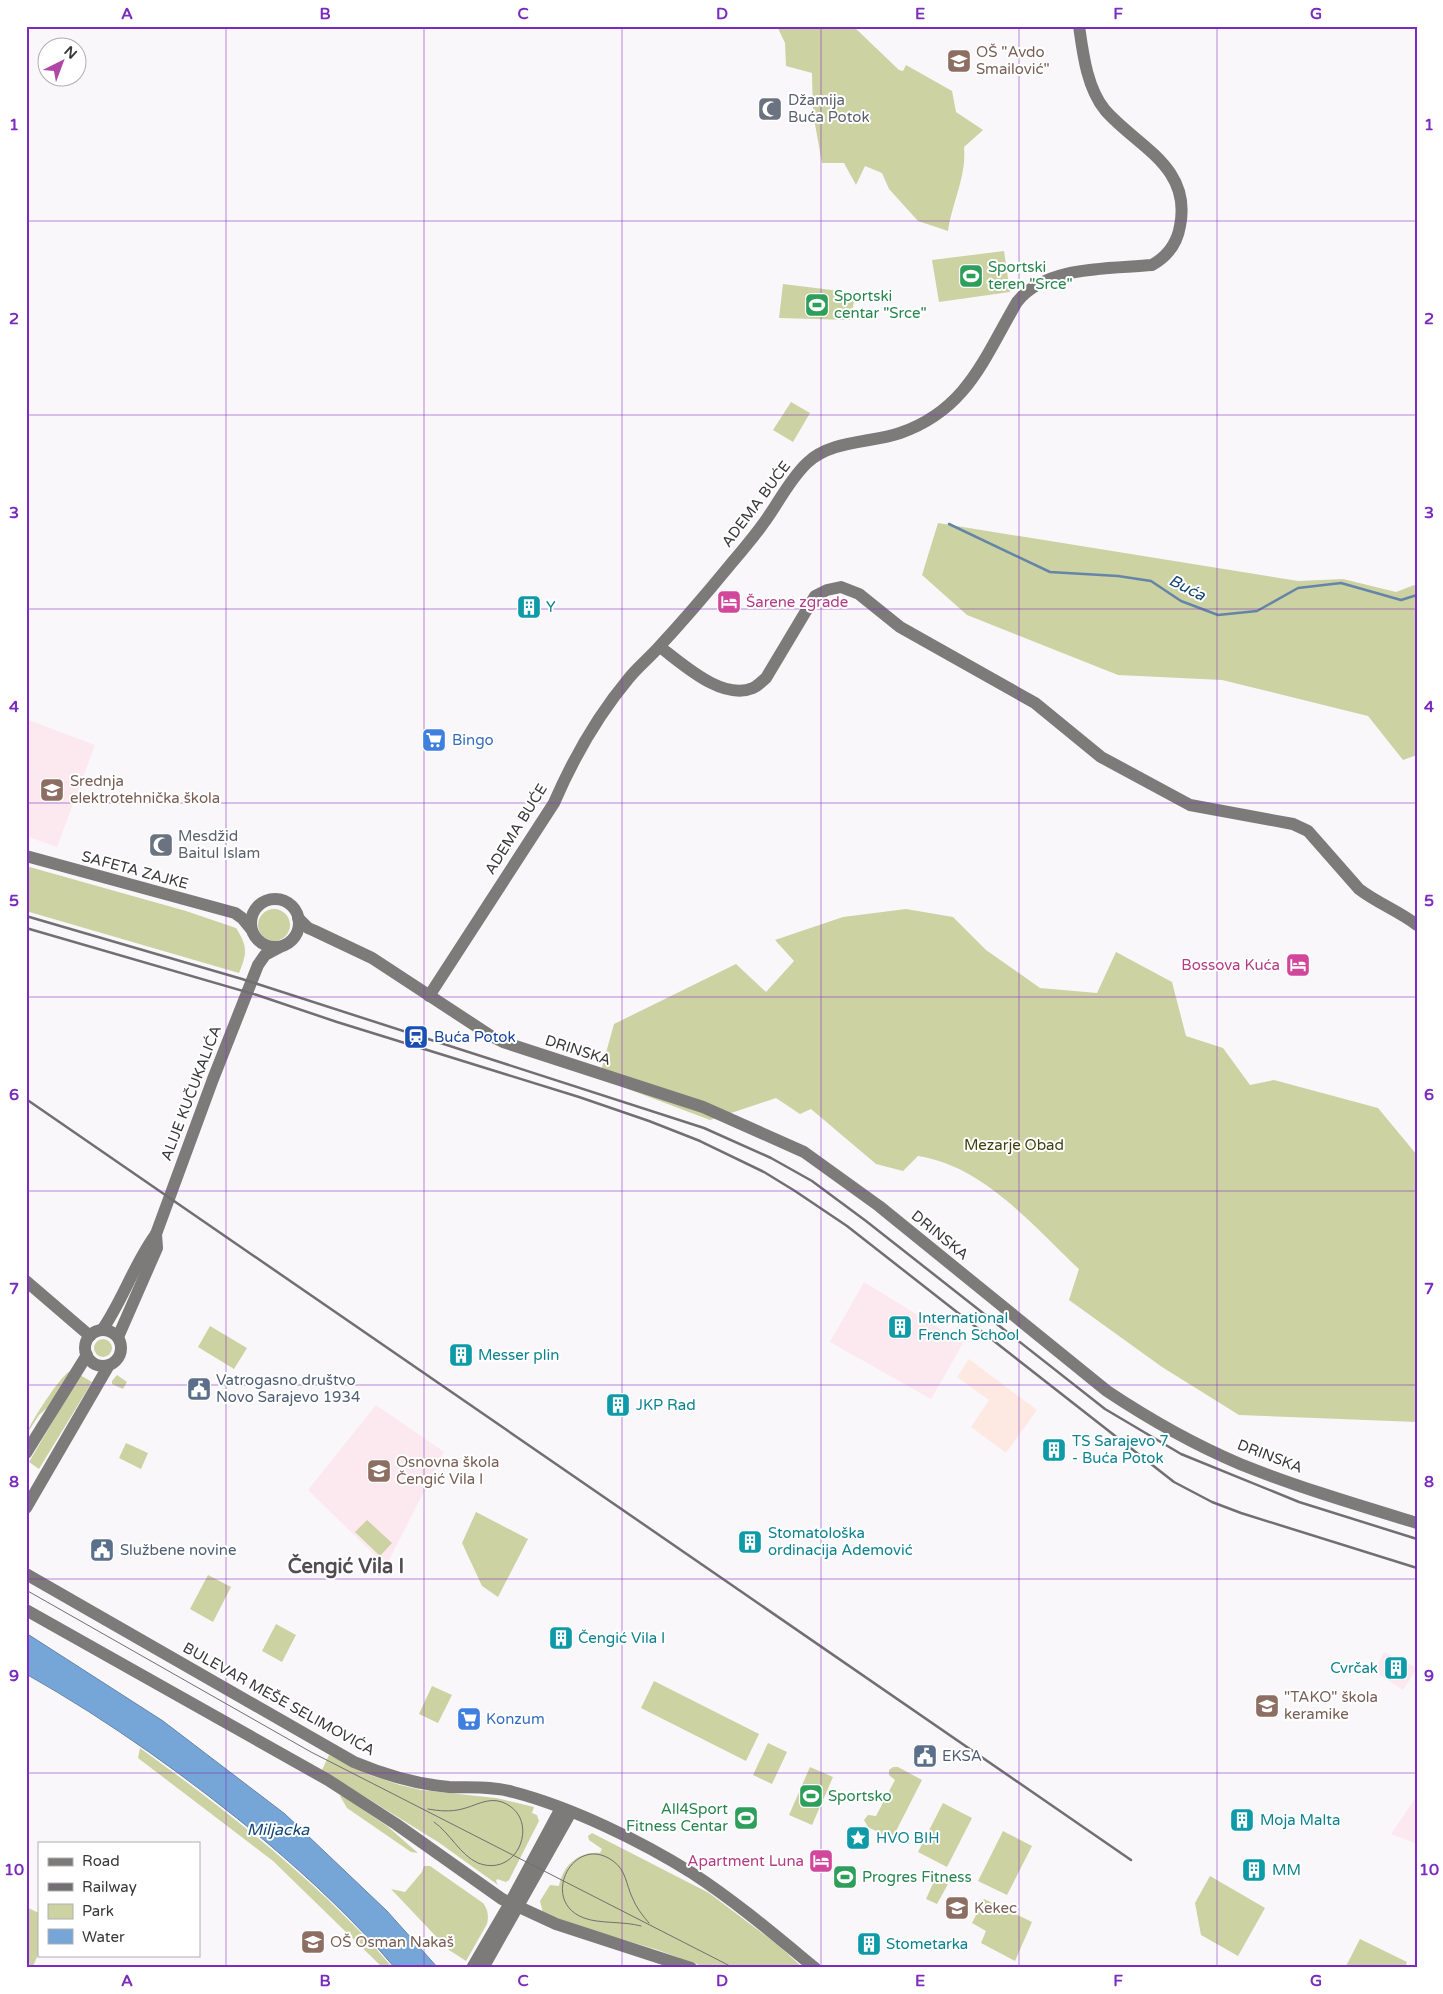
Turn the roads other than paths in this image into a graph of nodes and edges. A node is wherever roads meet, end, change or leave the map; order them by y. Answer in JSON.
{"nodes":[{"id":1,"x":1079,"y":26,"type":"edge"},
{"id":2,"x":660,"y":647,"type":"junction"},
{"id":3,"x":26,"y":856,"type":"edge"},
{"id":4,"x":257,"y":906,"type":"junction"},
{"id":5,"x":235,"y":913,"type":"junction"},
{"id":6,"x":298,"y":918,"type":"junction"},
{"id":7,"x":1417,"y":926,"type":"edge"},
{"id":8,"x":314,"y":931,"type":"junction"},
{"id":9,"x":253,"y":933,"type":"junction"},
{"id":10,"x":293,"y":939,"type":"junction"},
{"id":11,"x":280,"y":947,"type":"junction"},
{"id":12,"x":258,"y":965,"type":"junction"},
{"id":13,"x":429,"y":996,"type":"junction"},
{"id":14,"x":156,"y":1234,"type":"junction"},
{"id":15,"x":26,"y":1281,"type":"edge"},
{"id":16,"x":102,"y":1330,"type":"junction"},
{"id":17,"x":90,"y":1336,"type":"junction"},
{"id":18,"x":118,"y":1338,"type":"junction"},
{"id":19,"x":87,"y":1356,"type":"junction"},
{"id":20,"x":109,"y":1365,"type":"junction"},
{"id":21,"x":26,"y":1453,"type":"edge"},
{"id":22,"x":26,"y":1508,"type":"edge"},
{"id":23,"x":1417,"y":1523,"type":"edge"},
{"id":24,"x":26,"y":1574,"type":"edge"},
{"id":25,"x":26,"y":1610,"type":"edge"},
{"id":26,"x":566,"y":1810,"type":"junction"},
{"id":27,"x":514,"y":1906,"type":"junction"},
{"id":28,"x":472,"y":1968,"type":"edge"},
{"id":29,"x":484,"y":1968,"type":"edge"},
{"id":30,"x":690,"y":1968,"type":"edge"},
{"id":31,"x":815,"y":1968,"type":"edge"}],
"edges":[{"from":1,"to":2,"type":"main road","name":"ADEMA BUĆE"},
{"from":2,"to":7,"type":"main road"},
{"from":2,"to":13,"type":"main road","name":"ADEMA BUĆE"},
{"from":3,"to":5,"type":"main road","name":"SAFETA ZAJKE"},
{"from":4,"to":5,"type":"main road"},
{"from":4,"to":6,"type":"main road"},
{"from":4,"to":9,"type":"main road"},
{"from":5,"to":9,"type":"main road","name":"SAFETA ZAJKE"},
{"from":6,"to":8,"type":"main road"},
{"from":6,"to":10,"type":"main road"},
{"from":8,"to":10,"type":"main road"},
{"from":8,"to":13,"type":"main road"},
{"from":9,"to":11,"type":"main road"},
{"from":9,"to":12,"type":"main road","name":"ALIJE KUČUKALIĆA"},
{"from":10,"to":11,"type":"main road"},
{"from":11,"to":12,"type":"main road","name":"ALIJE KUČUKALIĆA"},
{"from":12,"to":14,"type":"main road","name":"ALIJE KUČUKALIĆA"},
{"from":13,"to":23,"type":"main road","name":"DRINSKA"},
{"from":14,"to":16,"type":"main road","name":"ALIJE KUČUKALIĆA"},
{"from":14,"to":18,"type":"main road","name":"ALIJE KUČUKALIĆA"},
{"from":15,"to":17,"type":"main road"},
{"from":16,"to":17,"type":"main road"},
{"from":16,"to":18,"type":"main road"},
{"from":17,"to":19,"type":"main road"},
{"from":18,"to":20,"type":"main road"},
{"from":19,"to":20,"type":"main road"},
{"from":19,"to":21,"type":"main road"},
{"from":20,"to":22,"type":"main road"},
{"from":24,"to":26,"type":"main road","name":"BULEVAR MEŠE SELIMOVIĆA"},
{"from":25,"to":27,"type":"main road"},
{"from":26,"to":27,"type":"main road"},
{"from":26,"to":31,"type":"main road","name":"BULEVAR MEŠE SELIMOVIĆA"},
{"from":27,"to":28,"type":"main road"},
{"from":27,"to":29,"type":"main road"},
{"from":27,"to":30,"type":"main road"}]}
